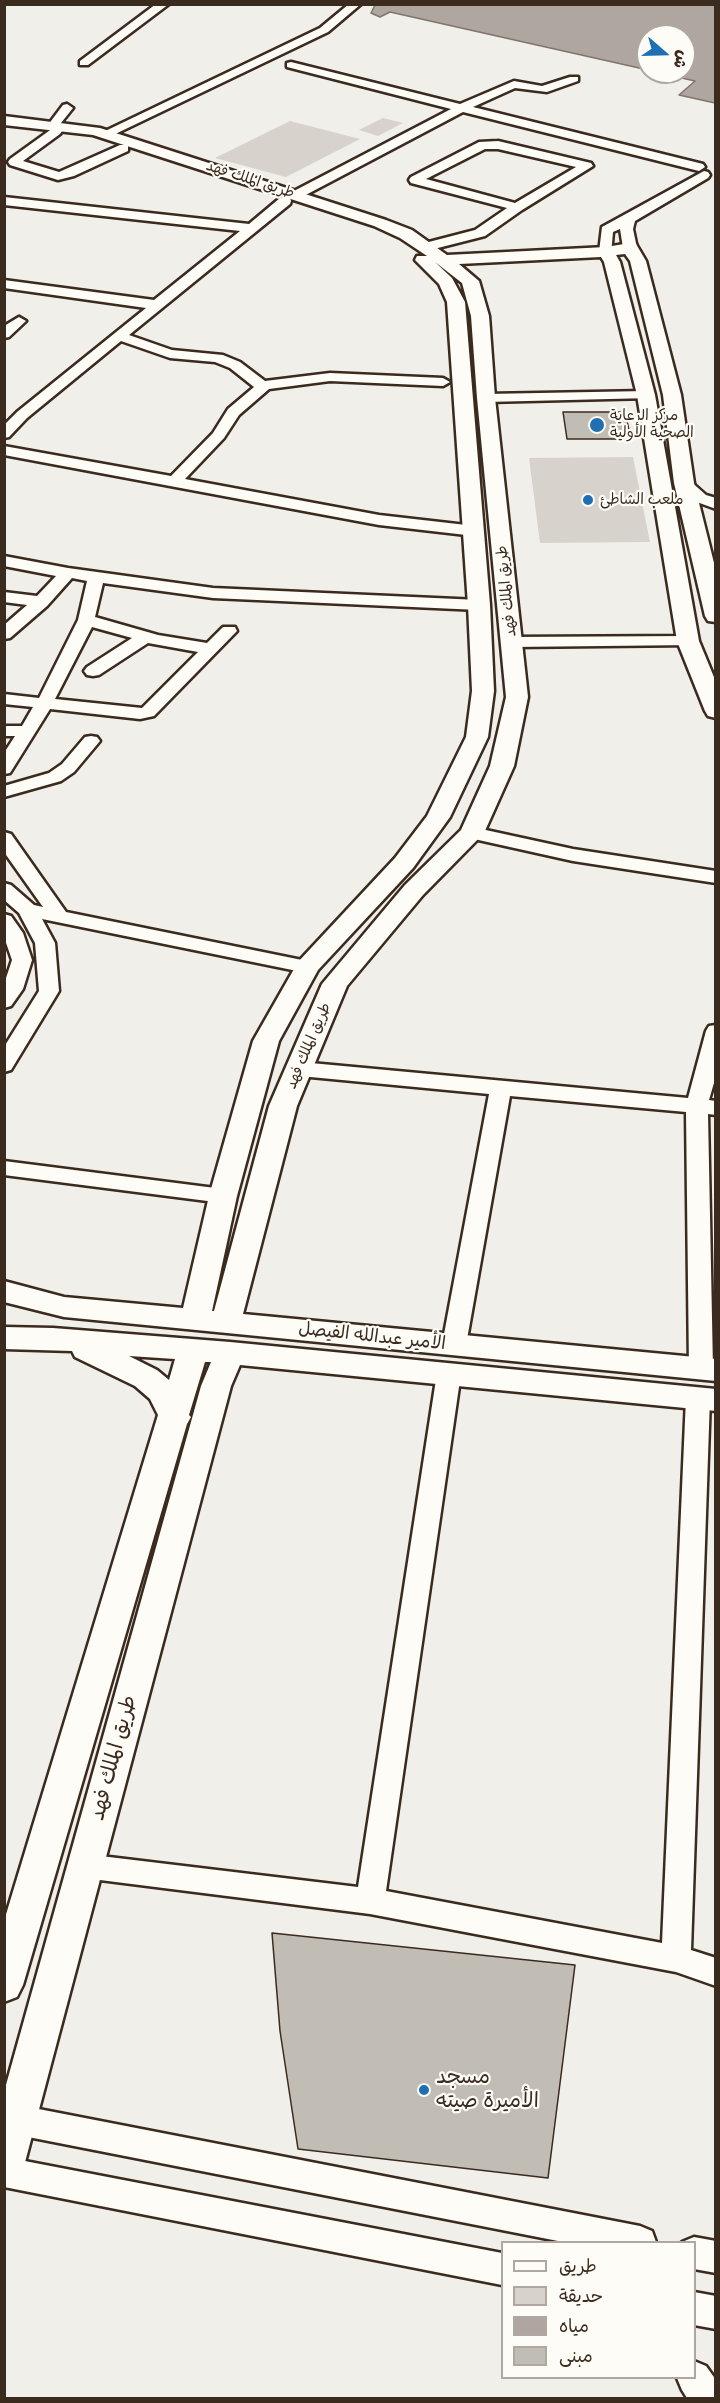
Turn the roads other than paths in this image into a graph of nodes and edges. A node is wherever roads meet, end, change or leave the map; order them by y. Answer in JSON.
{"nodes":[{"id":1,"x":164,"y":4,"type":"edge"},
{"id":2,"x":342,"y":4,"type":"edge"},
{"id":3,"x":356,"y":4,"type":"edge"},
{"id":4,"x":284,"y":47,"type":"junction"},
{"id":5,"x":84,"y":63,"type":"dead end"},
{"id":6,"x":291,"y":65,"type":"dead end"},
{"id":7,"x":574,"y":79,"type":"dead end"},
{"id":8,"x":463,"y":107,"type":"junction"},
{"id":9,"x":67,"y":108,"type":"dead end"},
{"id":10,"x":4,"y":120,"type":"edge"},
{"id":11,"x":4,"y":125,"type":"edge"},
{"id":12,"x":55,"y":128,"type":"junction"},
{"id":13,"x":100,"y":132,"type":"junction"},
{"id":14,"x":124,"y":148,"type":"junction"},
{"id":15,"x":715,"y":166,"type":"edge"},
{"id":16,"x":706,"y":173,"type":"edge"},
{"id":17,"x":290,"y":198,"type":"junction"},
{"id":18,"x":4,"y":201,"type":"edge"},
{"id":19,"x":517,"y":207,"type":"junction"},
{"id":20,"x":630,"y":219,"type":"junction"},
{"id":21,"x":249,"y":228,"type":"junction"},
{"id":22,"x":426,"y":247,"type":"junction"},
{"id":23,"x":634,"y":255,"type":"junction"},
{"id":24,"x":609,"y":257,"type":"junction"},
{"id":25,"x":451,"y":264,"type":"junction"},
{"id":26,"x":4,"y":284,"type":"edge"},
{"id":27,"x":157,"y":305,"type":"junction"},
{"id":28,"x":19,"y":321,"type":"dead end"},
{"id":29,"x":4,"y":334,"type":"edge"},
{"id":30,"x":119,"y":336,"type":"junction"},
{"id":31,"x":443,"y":382,"type":"dead end"},
{"id":32,"x":265,"y":385,"type":"junction"},
{"id":33,"x":646,"y":396,"type":"junction"},
{"id":34,"x":486,"y":398,"type":"junction"},
{"id":35,"x":4,"y":434,"type":"edge"},
{"id":36,"x":4,"y":450,"type":"edge"},
{"id":37,"x":495,"y":479,"type":"junction"},
{"id":38,"x":471,"y":480,"type":"junction"},
{"id":39,"x":174,"y":482,"type":"junction"},
{"id":40,"x":684,"y":483,"type":"junction"},
{"id":41,"x":716,"y":504,"type":"edge"},
{"id":42,"x":716,"y":519,"type":"edge"},
{"id":43,"x":475,"y":531,"type":"junction"},
{"id":44,"x":697,"y":536,"type":"junction"},
{"id":45,"x":4,"y":561,"type":"edge"},
{"id":46,"x":68,"y":573,"type":"junction"},
{"id":47,"x":96,"y":577,"type":"junction"},
{"id":48,"x":4,"y":597,"type":"edge"},
{"id":49,"x":41,"y":602,"type":"junction"},
{"id":50,"x":479,"y":605,"type":"junction"},
{"id":51,"x":716,"y":616,"type":"edge"},
{"id":52,"x":86,"y":620,"type":"junction"},
{"id":53,"x":229,"y":631,"type":"dead end"},
{"id":54,"x":4,"y":634,"type":"edge"},
{"id":55,"x":146,"y":637,"type":"junction"},
{"id":56,"x":688,"y":641,"type":"junction"},
{"id":57,"x":512,"y":642,"type":"junction"},
{"id":58,"x":211,"y":649,"type":"junction"},
{"id":59,"x":93,"y":671,"type":"dead end"},
{"id":60,"x":4,"y":699,"type":"edge"},
{"id":61,"x":44,"y":704,"type":"junction"},
{"id":62,"x":716,"y":711,"type":"edge"},
{"id":63,"x":4,"y":731,"type":"edge"},
{"id":64,"x":26,"y":731,"type":"junction"},
{"id":65,"x":91,"y":741,"type":"dead end"},
{"id":66,"x":4,"y":769,"type":"edge"},
{"id":67,"x":4,"y":792,"type":"edge"},
{"id":68,"x":472,"y":833,"type":"junction"},
{"id":69,"x":5,"y":838,"type":"edge"},
{"id":70,"x":716,"y":878,"type":"edge"},
{"id":71,"x":4,"y":889,"type":"edge"},
{"id":72,"x":27,"y":910,"type":"junction"},
{"id":73,"x":60,"y":917,"type":"junction"},
{"id":74,"x":4,"y":920,"type":"edge"},
{"id":75,"x":306,"y":967,"type":"junction"},
{"id":76,"x":4,"y":1002,"type":"edge"},
{"id":77,"x":716,"y":1032,"type":"edge"},
{"id":78,"x":4,"y":1065,"type":"edge"},
{"id":79,"x":300,"y":1069,"type":"junction"},
{"id":80,"x":501,"y":1087,"type":"junction"},
{"id":81,"x":706,"y":1108,"type":"edge"},
{"id":82,"x":4,"y":1168,"type":"edge"},
{"id":83,"x":223,"y":1196,"type":"junction"},
{"id":84,"x":205,"y":1271,"type":"junction"},
{"id":85,"x":238,"y":1272,"type":"junction"},
{"id":86,"x":13,"y":1296,"type":"edge"},
{"id":87,"x":4,"y":1330,"type":"edge"},
{"id":88,"x":4,"y":1338,"type":"edge"},
{"id":89,"x":44,"y":1338,"type":"junction"},
{"id":90,"x":228,"y":1338,"type":"junction"},
{"id":91,"x":197,"y":1358,"type":"junction"},
{"id":92,"x":451,"y":1359,"type":"junction"},
{"id":93,"x":708,"y":1369,"type":"edge"},
{"id":94,"x":706,"y":1399,"type":"edge"},
{"id":95,"x":175,"y":1417,"type":"junction"},
{"id":96,"x":84,"y":1866,"type":"junction"},
{"id":97,"x":370,"y":1901,"type":"junction"},
{"id":98,"x":676,"y":1959,"type":"junction"},
{"id":99,"x":716,"y":1973,"type":"edge"},
{"id":100,"x":4,"y":1985,"type":"edge"},
{"id":101,"x":18,"y":2120,"type":"junction"},
{"id":102,"x":4,"y":2166,"type":"edge"},
{"id":103,"x":4,"y":2172,"type":"edge"},
{"id":104,"x":635,"y":2241,"type":"edge"},
{"id":105,"x":696,"y":2253,"type":"edge"},
{"id":106,"x":716,"y":2257,"type":"edge"},
{"id":107,"x":501,"y":2269,"type":"edge"},
{"id":108,"x":696,"y":2308,"type":"edge"},
{"id":109,"x":716,"y":2313,"type":"edge"},
{"id":110,"x":695,"y":2379,"type":"edge"},
{"id":111,"x":706,"y":2398,"type":"edge"}],
"edges":[{"from":1,"to":5,"type":"street"},
{"from":2,"to":4,"type":"street"},
{"from":3,"to":4,"type":"street"},
{"from":4,"to":13,"type":"street"},
{"from":6,"to":8,"type":"street"},
{"from":7,"to":8,"type":"street"},
{"from":8,"to":16,"type":"street"},
{"from":8,"to":17,"type":"street"},
{"from":9,"to":12,"type":"street"},
{"from":10,"to":12,"type":"main road","name":"طريق الملك فهد"},
{"from":11,"to":12,"type":"main road","name":"طريق الملك فهد"},
{"from":12,"to":13,"type":"main road","name":"طريق الملك فهد"},
{"from":12,"to":14,"type":"main road","name":"طريق الملك فهد"},
{"from":12,"to":14,"type":"street"},
{"from":13,"to":17,"type":"main road","name":"طريق الملك فهد"},
{"from":14,"to":17,"type":"main road","name":"طريق الملك فهد"},
{"from":15,"to":16,"type":"street"},
{"from":16,"to":20,"type":"street"},
{"from":17,"to":21,"type":"street"},
{"from":17,"to":22,"type":"main road","name":"طريق الملك فهد"},
{"from":17,"to":38,"type":"main road","name":"طريق الملك فهد"},
{"from":18,"to":21,"type":"street"},
{"from":19,"to":19,"type":"street"},
{"from":19,"to":22,"type":"street"},
{"from":20,"to":23,"type":"street"},
{"from":20,"to":24,"type":"street"},
{"from":21,"to":27,"type":"street"},
{"from":22,"to":25,"type":"main road","name":"طريق الملك فهد"},
{"from":23,"to":24,"type":"main road"},
{"from":23,"to":40,"type":"main road"},
{"from":24,"to":25,"type":"main road"},
{"from":24,"to":33,"type":"main road"},
{"from":25,"to":34,"type":"main road","name":"طريق الملك فهد"},
{"from":26,"to":27,"type":"street"},
{"from":27,"to":30,"type":"street"},
{"from":28,"to":29,"type":"street"},
{"from":30,"to":32,"type":"street"},
{"from":30,"to":35,"type":"street"},
{"from":31,"to":32,"type":"street"},
{"from":32,"to":39,"type":"street"},
{"from":33,"to":34,"type":"street"},
{"from":33,"to":56,"type":"main road"},
{"from":34,"to":37,"type":"main road","name":"طريق الملك فهد"},
{"from":36,"to":39,"type":"street"},
{"from":37,"to":38,"type":"main road"},
{"from":37,"to":57,"type":"main road","name":"طريق الملك فهد"},
{"from":38,"to":43,"type":"main road","name":"طريق الملك فهد"},
{"from":39,"to":43,"type":"street"},
{"from":40,"to":41,"type":"street"},
{"from":40,"to":44,"type":"main road"},
{"from":42,"to":44,"type":"street"},
{"from":43,"to":50,"type":"main road","name":"طريق الملك فهد"},
{"from":44,"to":51,"type":"main road"},
{"from":45,"to":46,"type":"street"},
{"from":46,"to":47,"type":"street"},
{"from":46,"to":49,"type":"street"},
{"from":47,"to":50,"type":"street"},
{"from":47,"to":52,"type":"street"},
{"from":48,"to":49,"type":"street"},
{"from":49,"to":54,"type":"street"},
{"from":50,"to":75,"type":"main road","name":"طريق الملك فهد"},
{"from":52,"to":55,"type":"street"},
{"from":52,"to":61,"type":"street"},
{"from":53,"to":58,"type":"street"},
{"from":55,"to":58,"type":"street"},
{"from":55,"to":59,"type":"street"},
{"from":56,"to":57,"type":"street"},
{"from":56,"to":62,"type":"main road"},
{"from":57,"to":68,"type":"main road","name":"طريق الملك فهد"},
{"from":58,"to":61,"type":"street"},
{"from":60,"to":61,"type":"street"},
{"from":61,"to":64,"type":"street"},
{"from":63,"to":64,"type":"street"},
{"from":64,"to":66,"type":"street"},
{"from":65,"to":67,"type":"street"},
{"from":68,"to":70,"type":"street"},
{"from":68,"to":79,"type":"main road","name":"طريق الملك فهد"},
{"from":69,"to":73,"type":"street"},
{"from":71,"to":72,"type":"street"},
{"from":72,"to":73,"type":"street"},
{"from":72,"to":78,"type":"street"},
{"from":73,"to":75,"type":"street"},
{"from":74,"to":76,"type":"street"},
{"from":75,"to":83,"type":"main road","name":"طريق الملك فهد"},
{"from":77,"to":81,"type":"street"},
{"from":79,"to":80,"type":"street"},
{"from":79,"to":85,"type":"main road","name":"طريق الملك فهد"},
{"from":80,"to":81,"type":"street"},
{"from":80,"to":92,"type":"street"},
{"from":81,"to":93,"type":"street"},
{"from":82,"to":83,"type":"street"},
{"from":83,"to":84,"type":"main road","name":"طريق الملك فهد"},
{"from":84,"to":85,"type":"main road"},
{"from":84,"to":91,"type":"main road","name":"طريق الملك فهد"},
{"from":85,"to":90,"type":"main road","name":"طريق الملك فهد"},
{"from":86,"to":91,"type":"main road","name":"الأمير عبدالله الفيصل"},
{"from":87,"to":89,"type":"main road"},
{"from":88,"to":89,"type":"main road"},
{"from":89,"to":91,"type":"main road","name":"الأمير عبدالله الفيصل"},
{"from":89,"to":95,"type":"main road"},
{"from":90,"to":91,"type":"main road","name":"طريق الملك فهد"},
{"from":90,"to":91,"type":"main road","name":"الأمير عبدالله الفيصل"},
{"from":90,"to":92,"type":"main road","name":"الأمير عبدالله الفيصل"},
{"from":91,"to":95,"type":"main road","name":"طريق الملك فهد"},
{"from":91,"to":96,"type":"main road","name":"طريق الملك فهد"},
{"from":92,"to":93,"type":"main road","name":"الأمير عبدالله الفيصل"},
{"from":92,"to":94,"type":"main road","name":"الأمير عبدالله الفيصل"},
{"from":92,"to":97,"type":"street"},
{"from":94,"to":98,"type":"street"},
{"from":95,"to":100,"type":"main road","name":"طريق الملك فهد"},
{"from":96,"to":97,"type":"street"},
{"from":96,"to":101,"type":"main road","name":"طريق الملك فهد"},
{"from":97,"to":98,"type":"street"},
{"from":98,"to":99,"type":"street"},
{"from":101,"to":102,"type":"main road","name":"طريق الملك فهد"},
{"from":101,"to":104,"type":"street"},
{"from":103,"to":107,"type":"street"},
{"from":105,"to":106,"type":"street"},
{"from":108,"to":109,"type":"street"},
{"from":110,"to":111,"type":"street"}]}
